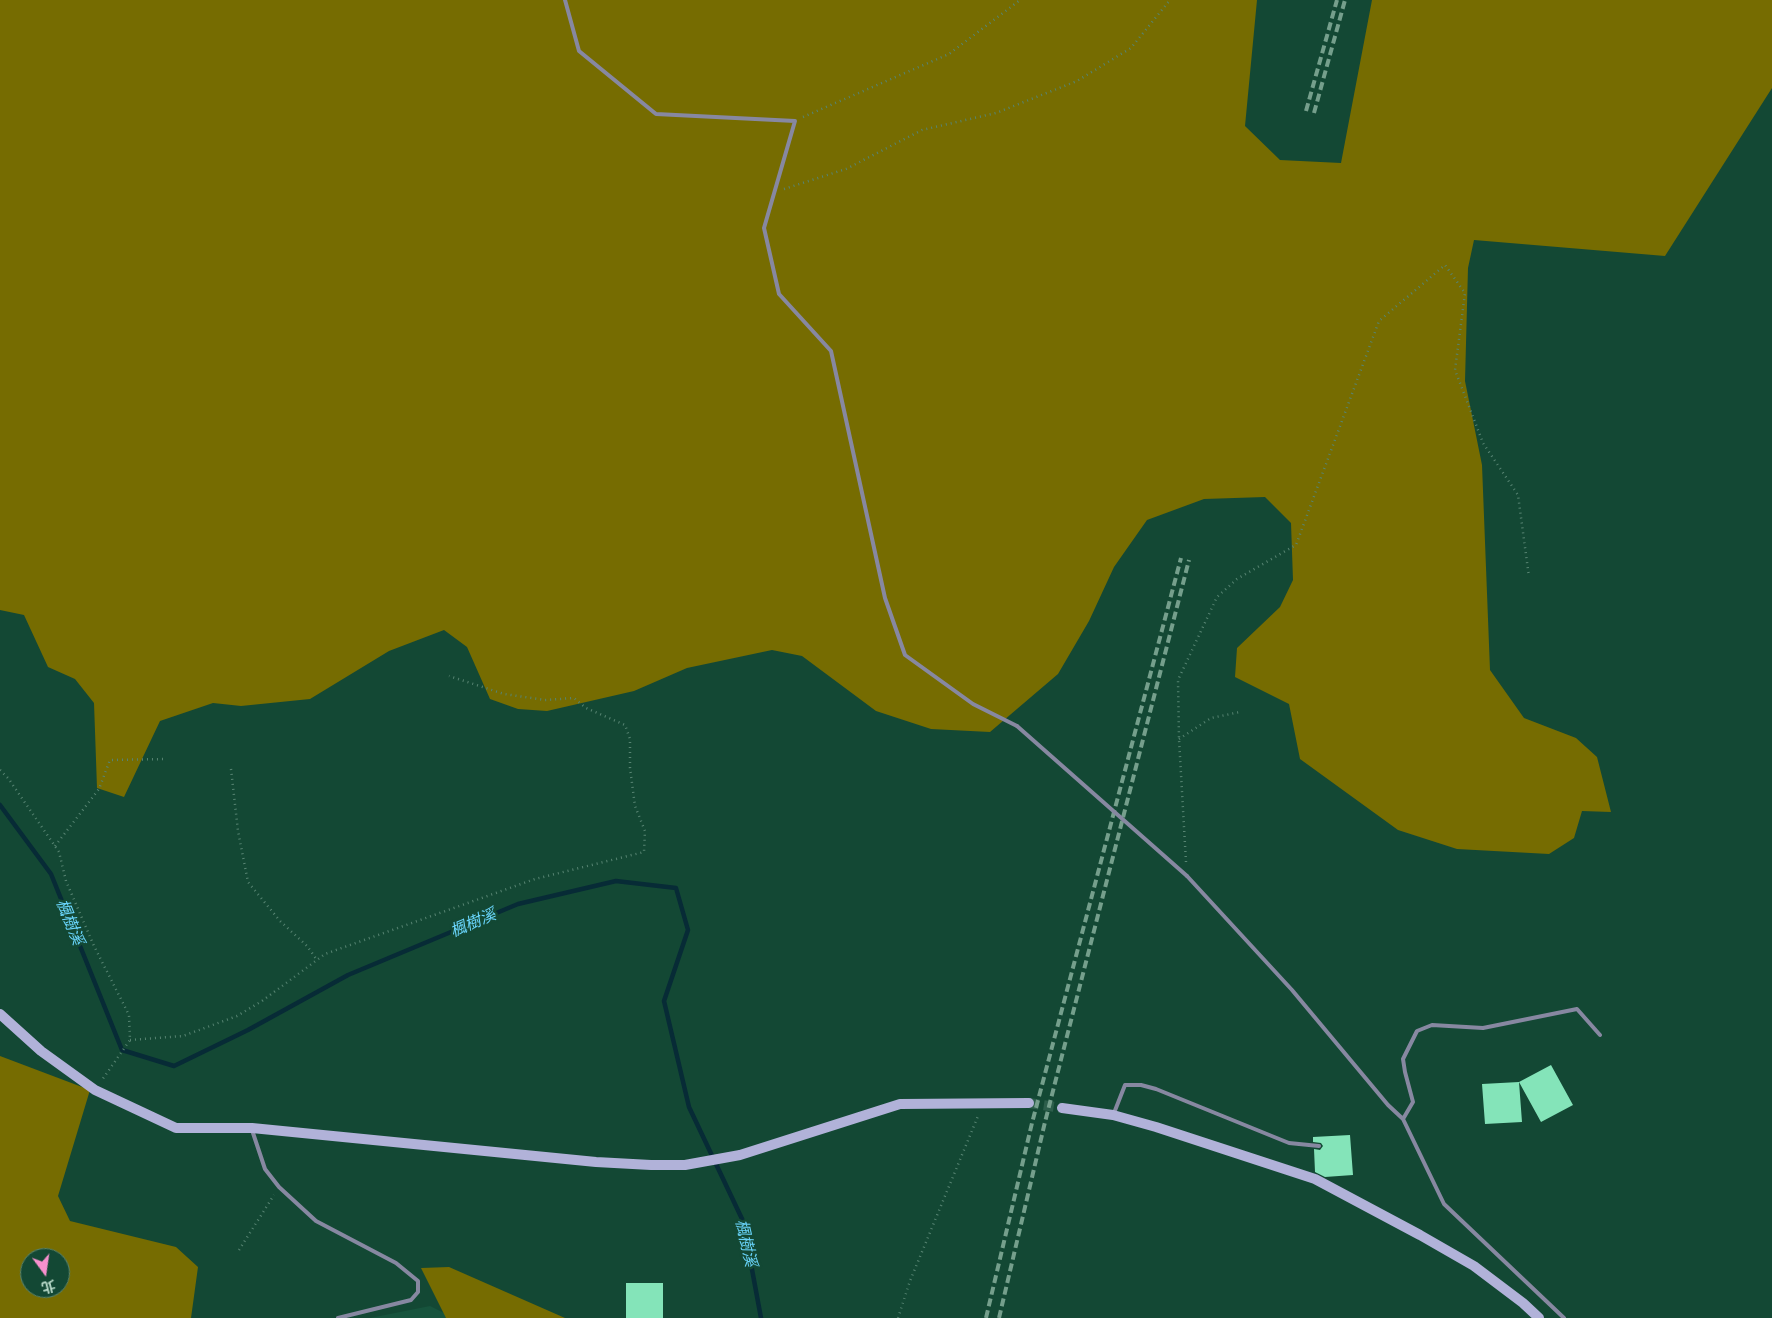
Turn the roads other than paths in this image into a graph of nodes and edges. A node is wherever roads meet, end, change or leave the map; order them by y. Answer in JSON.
{"nodes":[{"id":1,"x":565,"y":0,"type":"edge"},
{"id":2,"x":0,"y":1014,"type":"edge"},
{"id":3,"x":1600,"y":1035,"type":"dead end"},
{"id":4,"x":1029,"y":1103,"type":"tunnel mouth"},
{"id":5,"x":1062,"y":1108,"type":"tunnel mouth"},
{"id":6,"x":1112,"y":1115,"type":"junction"},
{"id":7,"x":1403,"y":1119,"type":"junction"},
{"id":8,"x":252,"y":1128,"type":"junction"},
{"id":9,"x":1319,"y":1146,"type":"dead end"},
{"id":10,"x":338,"y":1318,"type":"edge"},
{"id":11,"x":1539,"y":1318,"type":"edge"},
{"id":12,"x":1564,"y":1318,"type":"edge"}],
"edges":[{"from":1,"to":7,"type":"lane","bridge":true},
{"from":2,"to":8,"type":"street"},
{"from":3,"to":7,"type":"lane"},
{"from":4,"to":8,"type":"street"},
{"from":5,"to":6,"type":"street"},
{"from":6,"to":9,"type":"lane"},
{"from":6,"to":11,"type":"street"},
{"from":7,"to":12,"type":"lane"},
{"from":8,"to":10,"type":"lane"}]}
